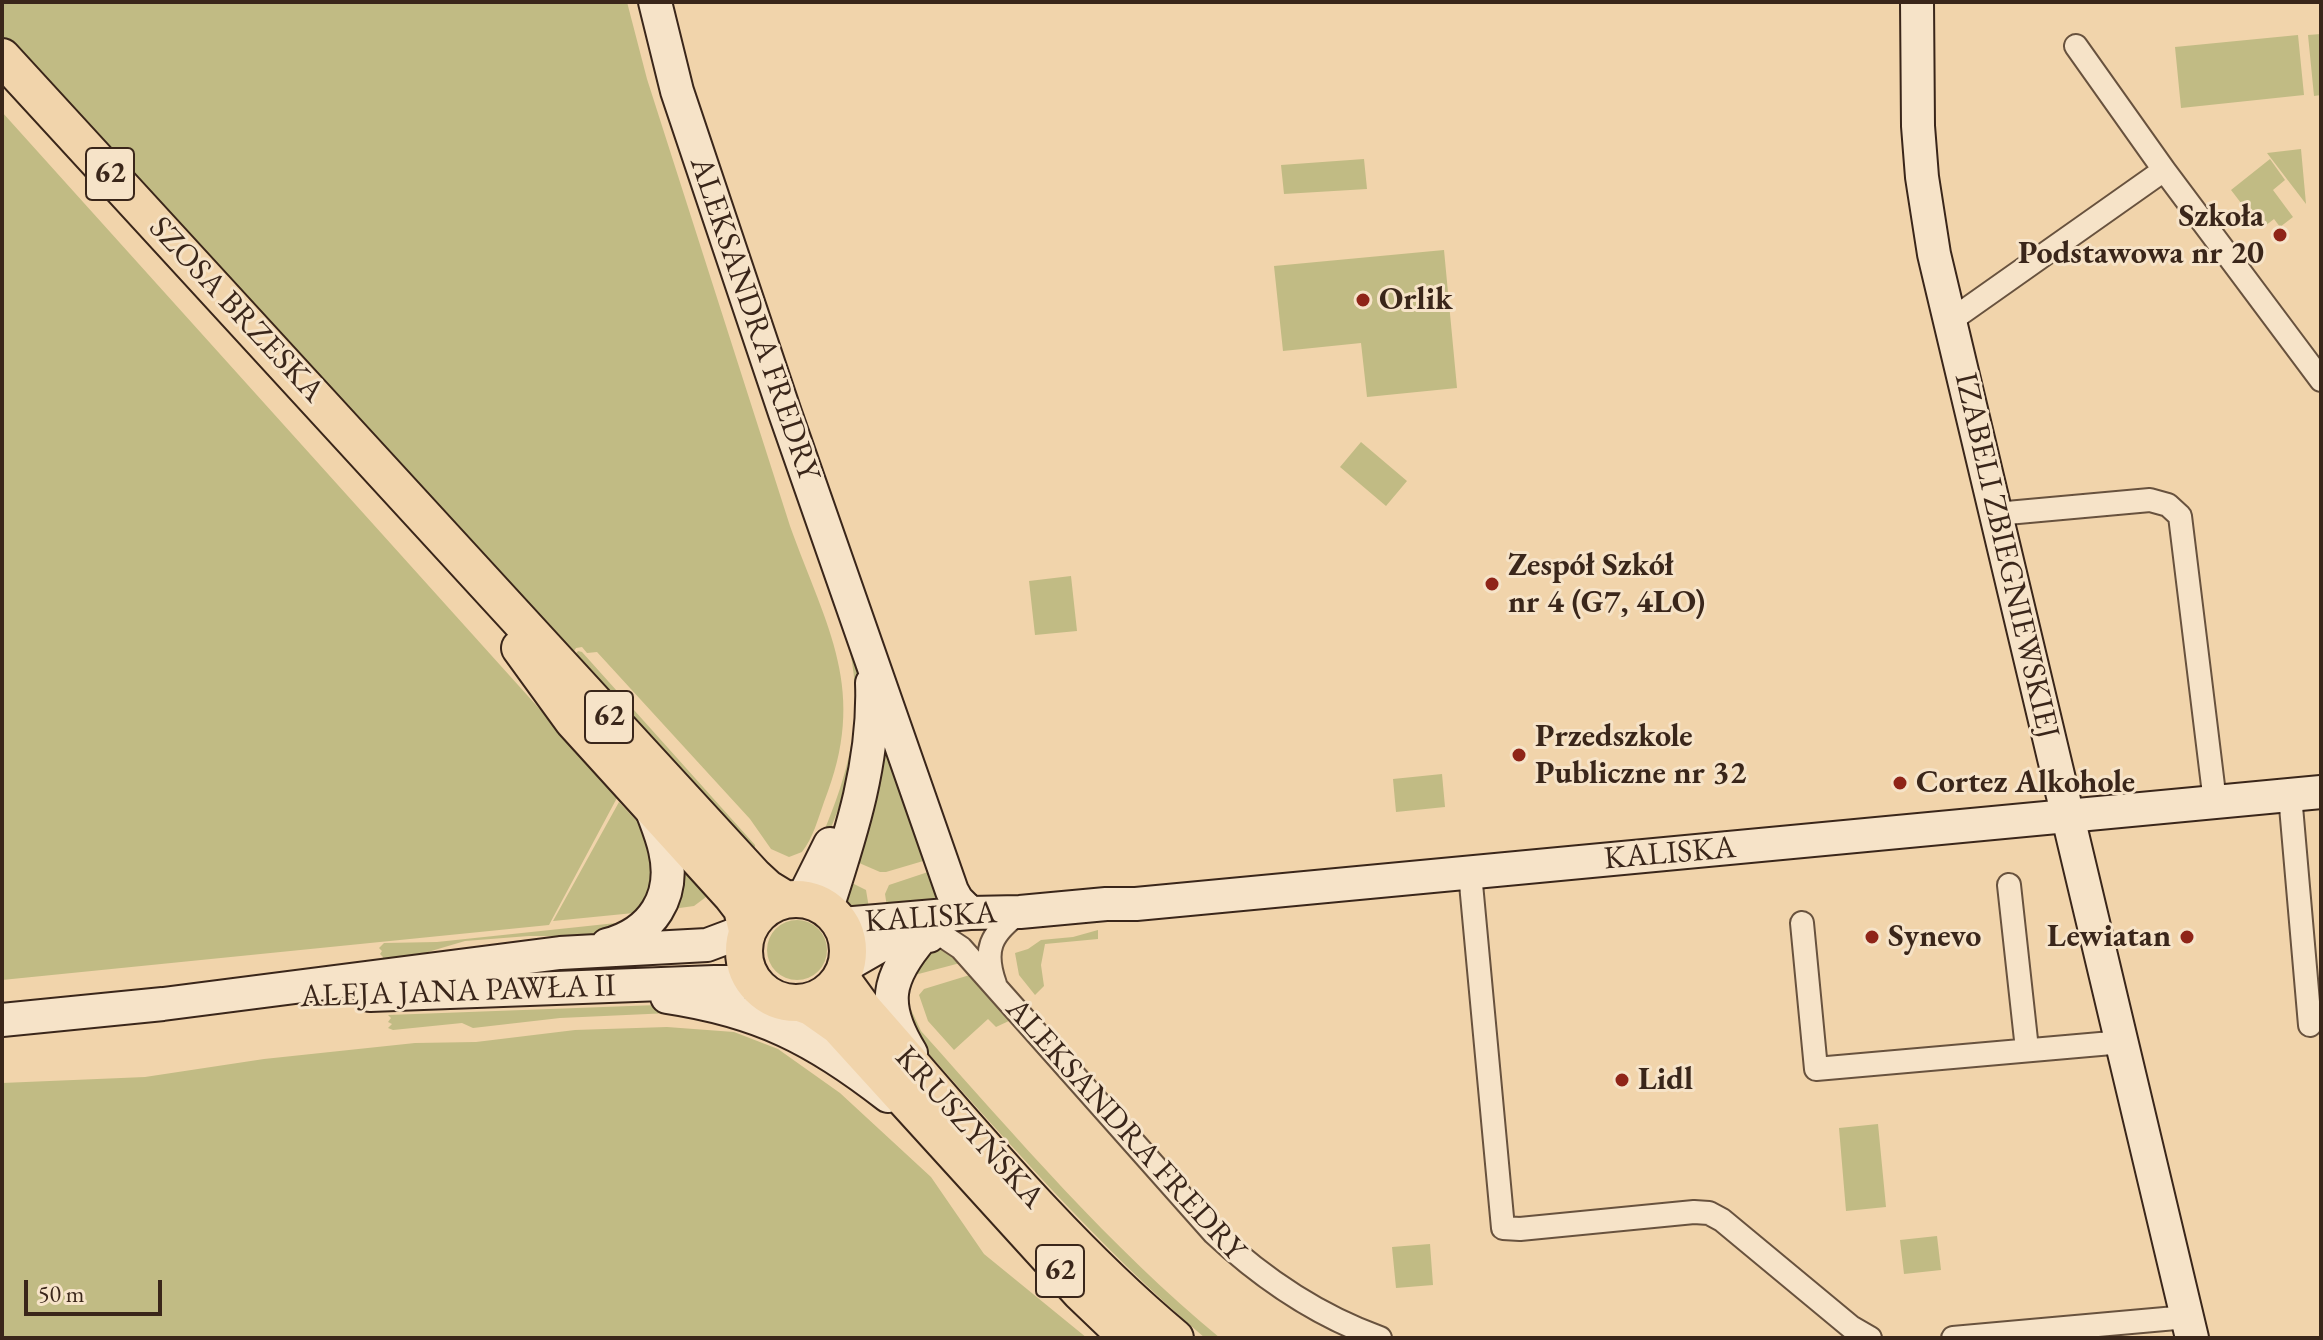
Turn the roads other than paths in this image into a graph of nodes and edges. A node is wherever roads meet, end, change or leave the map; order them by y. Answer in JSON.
{"nodes":[{"id":1,"x":655,"y":2,"type":"edge"},
{"id":2,"x":1917,"y":2,"type":"edge"},
{"id":3,"x":2076,"y":46,"type":"dead end"},
{"id":4,"x":2,"y":57,"type":"edge"},
{"id":5,"x":2164,"y":170,"type":"junction"},
{"id":6,"x":1950,"y":321,"type":"junction"},
{"id":7,"x":2321,"y":380,"type":"edge"},
{"id":8,"x":1996,"y":514,"type":"junction"},
{"id":9,"x":437,"y":529,"type":"junction"},
{"id":10,"x":864,"y":632,"type":"junction"},
{"id":11,"x":2306,"y":793,"type":"edge"},
{"id":12,"x":2215,"y":802,"type":"junction"},
{"id":13,"x":651,"y":807,"type":"junction"},
{"id":14,"x":2068,"y":816,"type":"junction"},
{"id":15,"x":1470,"y":873,"type":"junction"},
{"id":16,"x":2009,"y":885,"type":"dead end"},
{"id":17,"x":814,"y":907,"type":"junction"},
{"id":18,"x":1020,"y":912,"type":"junction"},
{"id":19,"x":970,"y":913,"type":"junction"},
{"id":20,"x":1802,"y":923,"type":"dead end"},
{"id":21,"x":747,"y":930,"type":"junction"},
{"id":22,"x":931,"y":935,"type":"junction"},
{"id":23,"x":560,"y":953,"type":"junction"},
{"id":24,"x":844,"y":971,"type":"junction"},
{"id":25,"x":754,"y":982,"type":"junction"},
{"id":26,"x":561,"y":987,"type":"junction"},
{"id":27,"x":997,"y":989,"type":"junction"},
{"id":28,"x":800,"y":1003,"type":"junction"},
{"id":29,"x":163,"y":1004,"type":"junction"},
{"id":30,"x":2,"y":1020,"type":"edge"},
{"id":31,"x":2310,"y":1025,"type":"dead end"},
{"id":32,"x":2123,"y":1042,"type":"junction"},
{"id":33,"x":2027,"y":1049,"type":"junction"},
{"id":34,"x":937,"y":1115,"type":"junction"},
{"id":35,"x":2189,"y":1328,"type":"edge"},
{"id":36,"x":1128,"y":1338,"type":"edge"},
{"id":37,"x":1175,"y":1338,"type":"edge"},
{"id":38,"x":1380,"y":1338,"type":"edge"},
{"id":39,"x":1870,"y":1338,"type":"edge"},
{"id":40,"x":1953,"y":1338,"type":"edge"}],
"edges":[{"from":1,"to":10,"type":"street","name":"ALEKSANDRA FREDRY"},
{"from":2,"to":6,"type":"street","name":"IZABELI ZBIEGNIEWSKIEJ"},
{"from":3,"to":5,"type":"street"},
{"from":4,"to":9,"type":"main road","name":"SZOSA BRZESKA","number":"62"},
{"from":5,"to":6,"type":"street"},
{"from":5,"to":7,"type":"street"},
{"from":6,"to":8,"type":"street","name":"IZABELI ZBIEGNIEWSKIEJ"},
{"from":8,"to":12,"type":"street"},
{"from":8,"to":14,"type":"street","name":"IZABELI ZBIEGNIEWSKIEJ"},
{"from":9,"to":13,"type":"main road","name":"SZOSA BRZESKA","number":"62"},
{"from":9,"to":17,"type":"main road","name":"SZOSA BRZESKA","number":"62"},
{"from":10,"to":17,"type":"street","name":"ALEKSANDRA FREDRY"},
{"from":10,"to":19,"type":"street","name":"ALEKSANDRA FREDRY"},
{"from":11,"to":12,"type":"street","name":"KALISKA"},
{"from":11,"to":31,"type":"street"},
{"from":12,"to":14,"type":"street","name":"KALISKA"},
{"from":13,"to":21,"type":"main road","name":"SZOSA BRZESKA","number":"62"},
{"from":13,"to":23,"type":"street"},
{"from":14,"to":15,"type":"street","name":"KALISKA"},
{"from":14,"to":32,"type":"street","name":"IZABELI ZBIEGNIEWSKIEJ"},
{"from":15,"to":18,"type":"street","name":"KALISKA"},
{"from":15,"to":39,"type":"street"},
{"from":16,"to":33,"type":"street"},
{"from":17,"to":19,"type":"street","name":"KALISKA"},
{"from":17,"to":21,"type":"main road"},
{"from":17,"to":24,"type":"main road","number":"62"},
{"from":18,"to":19,"type":"street","name":"KALISKA"},
{"from":18,"to":22,"type":"street","name":"KALISKA"},
{"from":18,"to":27,"type":"street","name":"ALEKSANDRA FREDRY"},
{"from":20,"to":33,"type":"street"},
{"from":21,"to":23,"type":"street","name":"ALEJA JANA PAWŁA II"},
{"from":21,"to":25,"type":"main road","number":"62"},
{"from":22,"to":24,"type":"street","name":"KALISKA"},
{"from":22,"to":27,"type":"street","name":"ALEKSANDRA FREDRY"},
{"from":22,"to":34,"type":"street"},
{"from":23,"to":29,"type":"street","name":"ALEJA JANA PAWŁA II"},
{"from":24,"to":28,"type":"main road"},
{"from":24,"to":34,"type":"main road","name":"KRUSZYŃSKA","number":"62"},
{"from":25,"to":26,"type":"street","name":"ALEJA JANA PAWŁA II"},
{"from":25,"to":28,"type":"main road","number":"62"},
{"from":26,"to":29,"type":"street","name":"ALEJA JANA PAWŁA II"},
{"from":26,"to":34,"type":"street"},
{"from":27,"to":38,"type":"street","name":"ALEKSANDRA FREDRY"},
{"from":28,"to":34,"type":"main road","name":"KRUSZYŃSKA","number":"62"},
{"from":29,"to":30,"type":"street","name":"ALEJA JANA PAWŁA II"},
{"from":32,"to":33,"type":"street"},
{"from":32,"to":35,"type":"street","name":"IZABELI ZBIEGNIEWSKIEJ"},
{"from":34,"to":36,"type":"main road","name":"KRUSZYŃSKA","number":"62"},
{"from":34,"to":37,"type":"main road","name":"KRUSZYŃSKA","number":"62"},
{"from":35,"to":40,"type":"street"}]}
